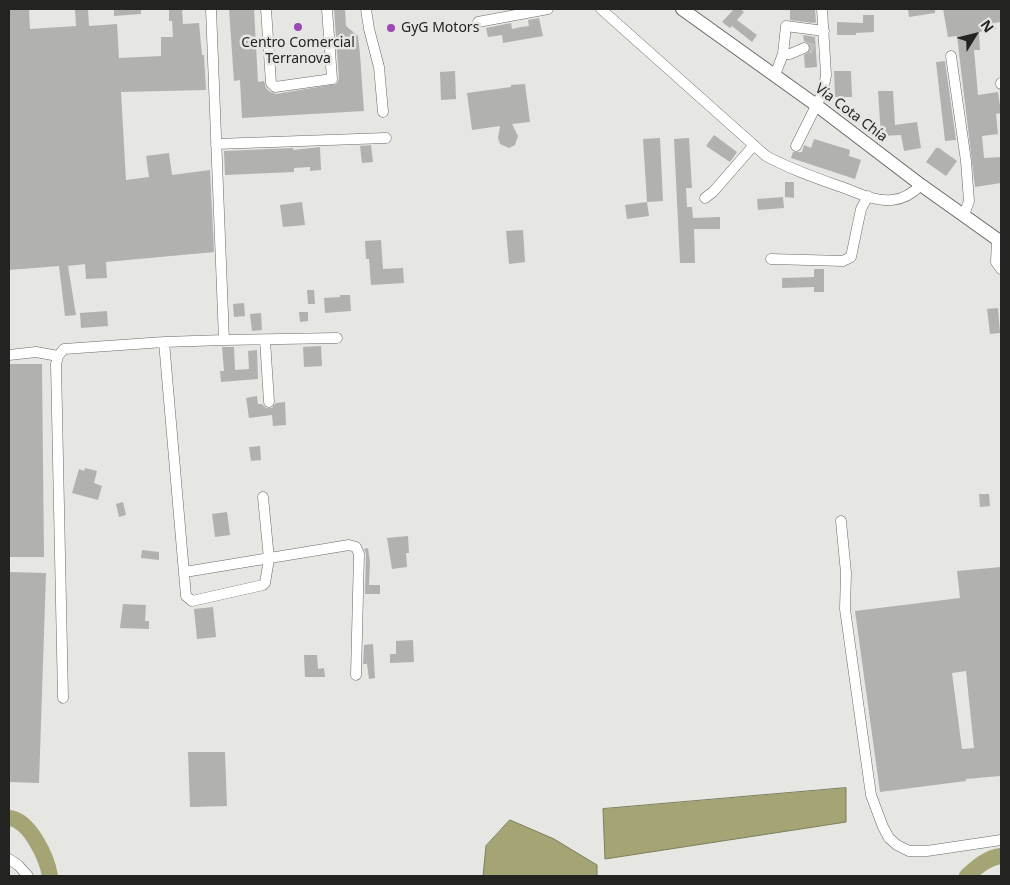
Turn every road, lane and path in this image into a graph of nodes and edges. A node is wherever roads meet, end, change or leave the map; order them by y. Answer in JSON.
{"nodes":[{"id":1,"x":211,"y":9,"type":"edge"},
{"id":2,"x":266,"y":9,"type":"edge"},
{"id":3,"x":328,"y":9,"type":"edge"},
{"id":4,"x":366,"y":9,"type":"edge"},
{"id":5,"x":548,"y":9,"type":"edge"},
{"id":6,"x":602,"y":9,"type":"edge"},
{"id":7,"x":682,"y":9,"type":"edge"},
{"id":8,"x":822,"y":9,"type":"edge"},
{"id":9,"x":478,"y":22,"type":"dead end"},
{"id":10,"x":824,"y":31,"type":"junction"},
{"id":11,"x":804,"y":48,"type":"tunnel mouth"},
{"id":12,"x":816,"y":50,"type":"dead end"},
{"id":13,"x":783,"y":54,"type":"junction"},
{"id":14,"x":951,"y":56,"type":"dead end"},
{"id":15,"x":774,"y":75,"type":"junction"},
{"id":16,"x":826,"y":75,"type":"junction"},
{"id":17,"x":816,"y":105,"type":"junction"},
{"id":18,"x":383,"y":112,"type":"dead end"},
{"id":19,"x":386,"y":138,"type":"dead end"},
{"id":20,"x":216,"y":144,"type":"junction"},
{"id":21,"x":754,"y":145,"type":"junction"},
{"id":22,"x":796,"y":146,"type":"dead end"},
{"id":23,"x":922,"y":185,"type":"junction"},
{"id":24,"x":868,"y":196,"type":"junction"},
{"id":25,"x":704,"y":198,"type":"dead end"},
{"id":26,"x":964,"y":215,"type":"junction"},
{"id":27,"x":999,"y":241,"type":"edge"},
{"id":28,"x":771,"y":259,"type":"dead end"},
{"id":29,"x":1001,"y":270,"type":"edge"},
{"id":30,"x":337,"y":338,"type":"dead end"},
{"id":31,"x":224,"y":340,"type":"junction"},
{"id":32,"x":266,"y":340,"type":"junction"},
{"id":33,"x":164,"y":342,"type":"junction"},
{"id":34,"x":9,"y":355,"type":"edge"},
{"id":35,"x":58,"y":356,"type":"junction"},
{"id":36,"x":269,"y":402,"type":"dead end"},
{"id":37,"x":263,"y":496,"type":"dead end"},
{"id":38,"x":842,"y":521,"type":"dead end"},
{"id":39,"x":269,"y":559,"type":"junction"},
{"id":40,"x":184,"y":570,"type":"junction"},
{"id":41,"x":356,"y":675,"type":"dead end"},
{"id":42,"x":62,"y":698,"type":"dead end"},
{"id":43,"x":1001,"y":840,"type":"edge"},
{"id":44,"x":9,"y":860,"type":"edge"},
{"id":45,"x":28,"y":876,"type":"edge"}],
"edges":[{"from":1,"to":20,"type":"street"},
{"from":2,"to":3,"type":"street"},
{"from":4,"to":18,"type":"street"},
{"from":5,"to":9,"type":"street"},
{"from":6,"to":21,"type":"street"},
{"from":7,"to":15,"type":"main road","name":"Vía Cota Chía"},
{"from":8,"to":10,"type":"street"},
{"from":10,"to":13,"type":"street"},
{"from":10,"to":16,"type":"street"},
{"from":11,"to":13,"type":"street"},
{"from":12,"to":16,"type":"street"},
{"from":13,"to":15,"type":"street"},
{"from":14,"to":26,"type":"street"},
{"from":15,"to":17,"type":"main road","name":"Vía Cota Chía"},
{"from":16,"to":17,"type":"street"},
{"from":17,"to":22,"type":"street"},
{"from":17,"to":23,"type":"main road","name":"Vía Cota Chía"},
{"from":19,"to":20,"type":"street"},
{"from":20,"to":31,"type":"street"},
{"from":21,"to":24,"type":"street"},
{"from":21,"to":25,"type":"street"},
{"from":23,"to":24,"type":"street"},
{"from":23,"to":26,"type":"main road","name":"Vía Cota Chía"},
{"from":24,"to":28,"type":"street"},
{"from":26,"to":27,"type":"main road","name":"Vía Cota Chía"},
{"from":27,"to":29,"type":"street"},
{"from":30,"to":32,"type":"street"},
{"from":31,"to":32,"type":"street"},
{"from":31,"to":33,"type":"street"},
{"from":32,"to":36,"type":"street"},
{"from":33,"to":35,"type":"street"},
{"from":33,"to":40,"type":"street"},
{"from":34,"to":35,"type":"street"},
{"from":35,"to":42,"type":"street"},
{"from":37,"to":39,"type":"street"},
{"from":38,"to":43,"type":"street"},
{"from":39,"to":40,"type":"street"},
{"from":39,"to":40,"type":"street"},
{"from":39,"to":41,"type":"street"},
{"from":44,"to":45,"type":"street"}]}
